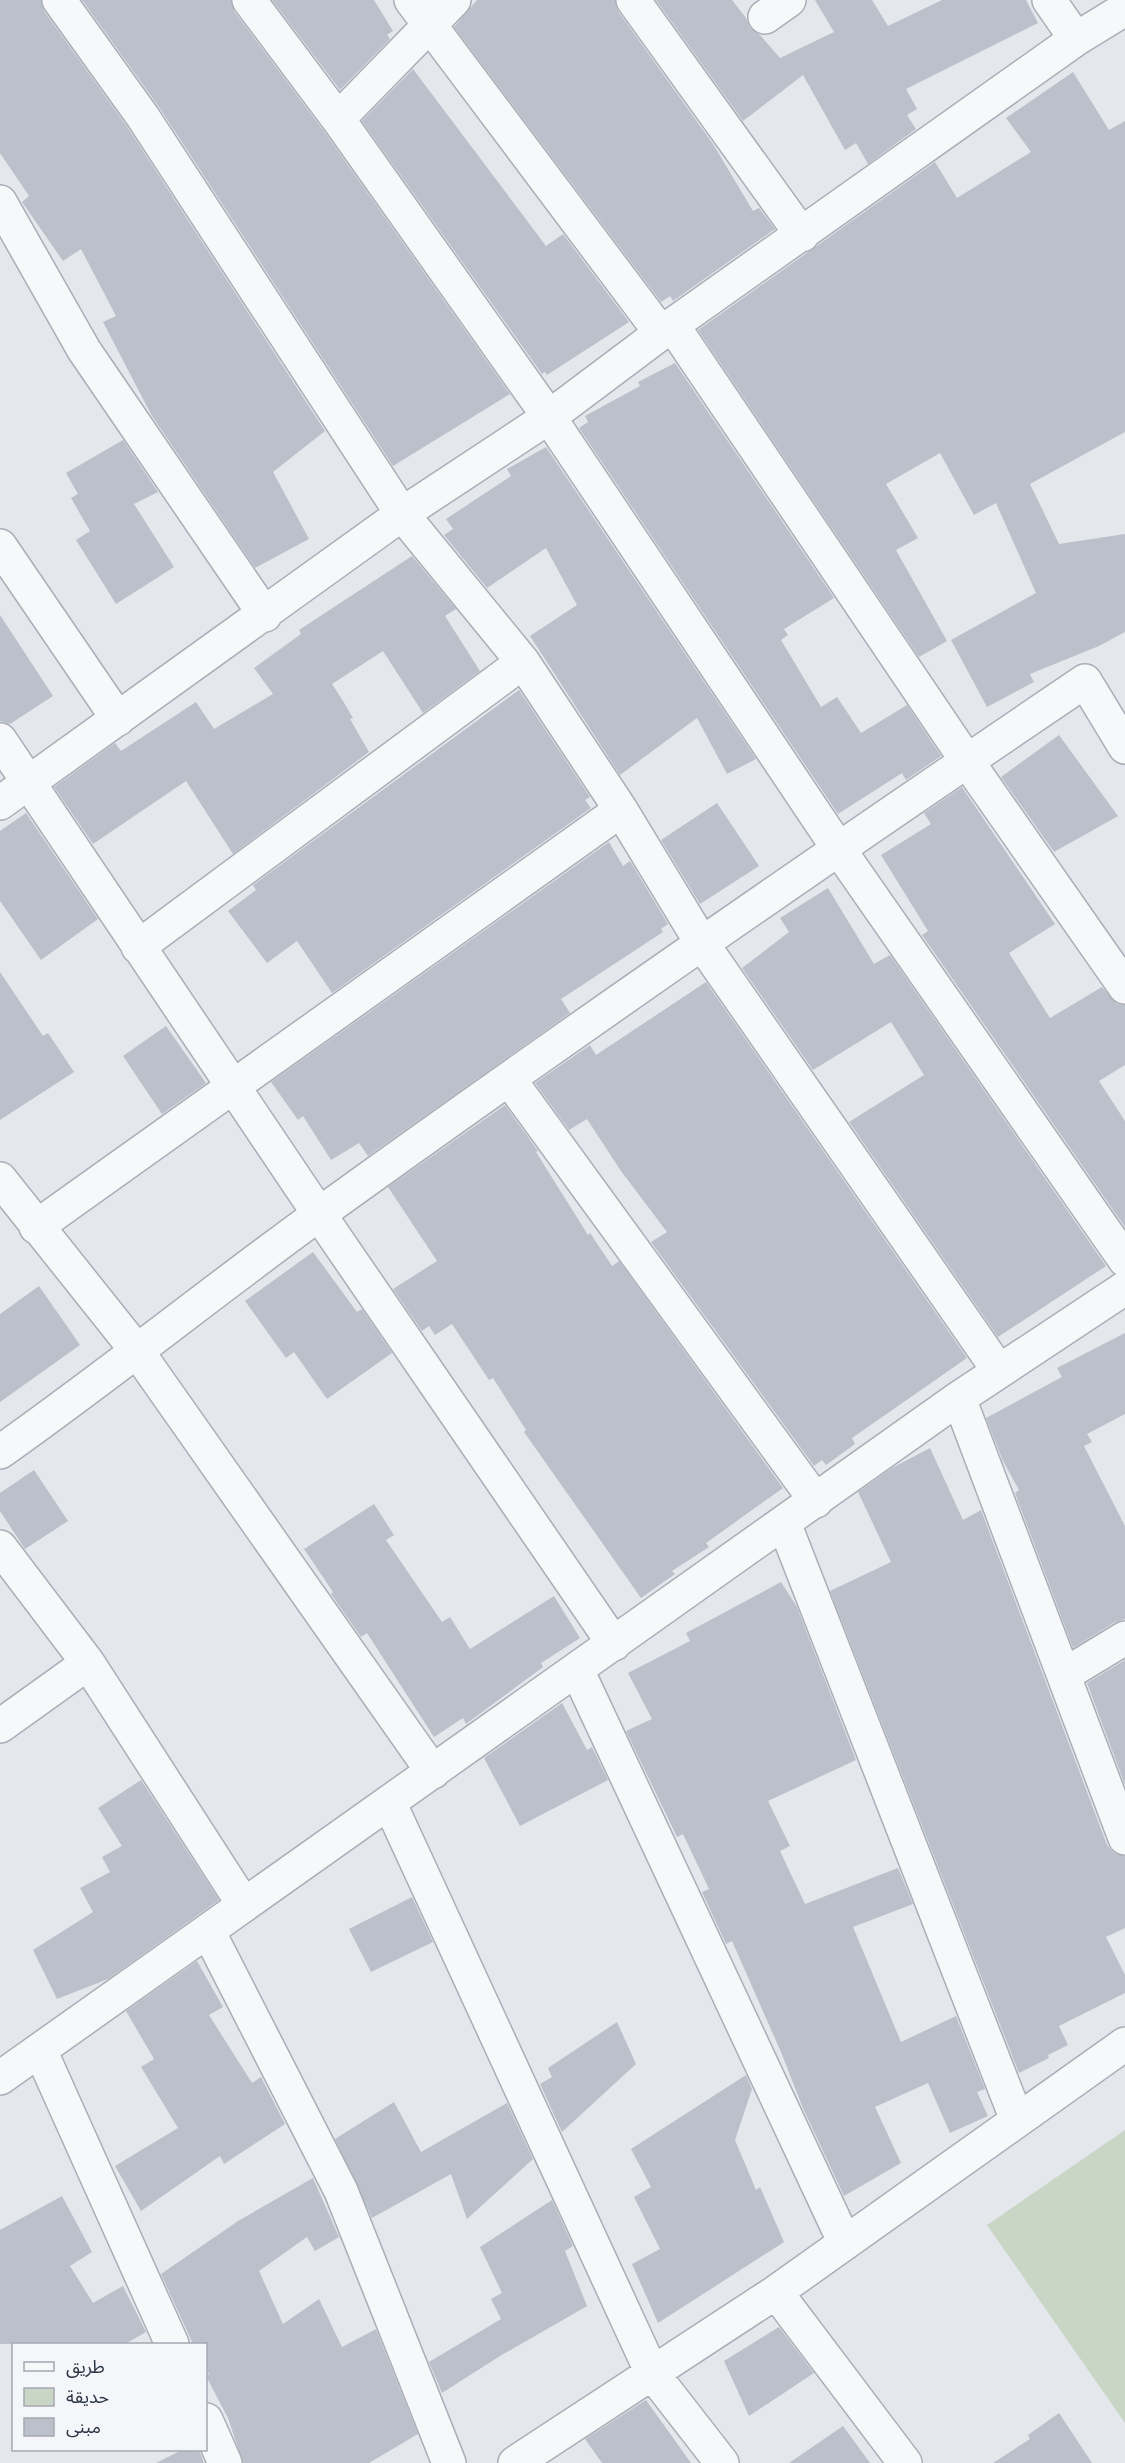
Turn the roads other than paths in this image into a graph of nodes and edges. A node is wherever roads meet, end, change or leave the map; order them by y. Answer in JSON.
{"nodes":[{"id":1,"x":59,"y":0,"type":"edge"},
{"id":2,"x":249,"y":0,"type":"edge"},
{"id":3,"x":454,"y":0,"type":"edge"},
{"id":4,"x":633,"y":0,"type":"edge"},
{"id":5,"x":1049,"y":0,"type":"edge"},
{"id":6,"x":1125,"y":9,"type":"edge"},
{"id":7,"x":420,"y":13,"type":"edge"},
{"id":8,"x":1076,"y":39,"type":"junction"},
{"id":9,"x":338,"y":119,"type":"junction"},
{"id":10,"x":0,"y":202,"type":"edge"},
{"id":11,"x":802,"y":235,"type":"junction"},
{"id":12,"x":667,"y":329,"type":"junction"},
{"id":13,"x":549,"y":417,"type":"junction"},
{"id":14,"x":402,"y":514,"type":"junction"},
{"id":15,"x":0,"y":546,"type":"edge"},
{"id":16,"x":265,"y":615,"type":"junction"},
{"id":17,"x":523,"y":662,"type":"junction"},
{"id":18,"x":118,"y":719,"type":"junction"},
{"id":19,"x":0,"y":740,"type":"edge"},
{"id":20,"x":1125,"y":747,"type":"edge"},
{"id":21,"x":967,"y":760,"type":"junction"},
{"id":22,"x":27,"y":783,"type":"junction"},
{"id":23,"x":0,"y":803,"type":"edge"},
{"id":24,"x":621,"y":810,"type":"junction"},
{"id":25,"x":838,"y":848,"type":"junction"},
{"id":26,"x":701,"y":942,"type":"junction"},
{"id":27,"x":138,"y":947,"type":"junction"},
{"id":28,"x":1125,"y":987,"type":"edge"},
{"id":29,"x":509,"y":1079,"type":"junction"},
{"id":30,"x":233,"y":1084,"type":"junction"},
{"id":31,"x":0,"y":1179,"type":"edge"},
{"id":32,"x":320,"y":1214,"type":"junction"},
{"id":33,"x":36,"y":1227,"type":"junction"},
{"id":34,"x":1125,"y":1260,"type":"edge"},
{"id":35,"x":1125,"y":1288,"type":"edge"},
{"id":36,"x":137,"y":1351,"type":"junction"},
{"id":37,"x":999,"y":1371,"type":"junction"},
{"id":38,"x":959,"y":1398,"type":"junction"},
{"id":39,"x":0,"y":1452,"type":"edge"},
{"id":40,"x":816,"y":1501,"type":"junction"},
{"id":41,"x":784,"y":1523,"type":"junction"},
{"id":42,"x":0,"y":1547,"type":"edge"},
{"id":43,"x":1125,"y":1638,"type":"edge"},
{"id":44,"x":614,"y":1644,"type":"junction"},
{"id":45,"x":88,"y":1663,"type":"junction"},
{"id":46,"x":577,"y":1670,"type":"junction"},
{"id":47,"x":1064,"y":1675,"type":"junction"},
{"id":48,"x":0,"y":1726,"type":"edge"},
{"id":49,"x":432,"y":1772,"type":"junction"},
{"id":50,"x":389,"y":1802,"type":"junction"},
{"id":51,"x":1125,"y":1838,"type":"edge"},
{"id":52,"x":244,"y":1905,"type":"junction"},
{"id":53,"x":208,"y":1931,"type":"junction"},
{"id":54,"x":1125,"y":2044,"type":"edge"},
{"id":55,"x":40,"y":2050,"type":"junction"},
{"id":56,"x":2,"y":2068,"type":"edge"},
{"id":57,"x":1017,"y":2120,"type":"junction"},
{"id":58,"x":845,"y":2243,"type":"junction"},
{"id":59,"x":776,"y":2292,"type":"junction"},
{"id":60,"x":172,"y":2343,"type":"edge"},
{"id":61,"x":652,"y":2373,"type":"junction"},
{"id":62,"x":207,"y":2422,"type":"edge"},
{"id":63,"x":225,"y":2463,"type":"edge"},
{"id":64,"x":449,"y":2463,"type":"edge"},
{"id":65,"x":515,"y":2463,"type":"edge"},
{"id":66,"x":722,"y":2463,"type":"edge"},
{"id":67,"x":905,"y":2463,"type":"edge"}],
"edges":[{"from":1,"to":14,"type":"street"},
{"from":2,"to":9,"type":"street"},
{"from":3,"to":7,"type":"street"},
{"from":4,"to":11,"type":"street"},
{"from":5,"to":8,"type":"street"},
{"from":6,"to":8,"type":"street"},
{"from":7,"to":9,"type":"street"},
{"from":7,"to":12,"type":"street"},
{"from":8,"to":11,"type":"street"},
{"from":9,"to":13,"type":"street"},
{"from":10,"to":16,"type":"street"},
{"from":11,"to":12,"type":"street"},
{"from":12,"to":13,"type":"street"},
{"from":12,"to":21,"type":"street"},
{"from":13,"to":14,"type":"street"},
{"from":13,"to":25,"type":"street"},
{"from":14,"to":16,"type":"street"},
{"from":14,"to":17,"type":"street"},
{"from":15,"to":18,"type":"street"},
{"from":16,"to":18,"type":"street"},
{"from":17,"to":24,"type":"street"},
{"from":17,"to":27,"type":"street"},
{"from":18,"to":22,"type":"street"},
{"from":19,"to":22,"type":"street"},
{"from":20,"to":21,"type":"street"},
{"from":21,"to":25,"type":"street"},
{"from":21,"to":28,"type":"street"},
{"from":22,"to":23,"type":"street"},
{"from":22,"to":27,"type":"street"},
{"from":24,"to":26,"type":"street"},
{"from":24,"to":30,"type":"street"},
{"from":25,"to":26,"type":"street"},
{"from":25,"to":34,"type":"street"},
{"from":26,"to":29,"type":"street"},
{"from":26,"to":37,"type":"street"},
{"from":27,"to":30,"type":"street"},
{"from":29,"to":32,"type":"street"},
{"from":29,"to":40,"type":"street"},
{"from":30,"to":32,"type":"street"},
{"from":30,"to":33,"type":"street"},
{"from":31,"to":33,"type":"street"},
{"from":32,"to":36,"type":"street"},
{"from":32,"to":44,"type":"street"},
{"from":33,"to":36,"type":"street"},
{"from":35,"to":37,"type":"street"},
{"from":36,"to":39,"type":"street"},
{"from":36,"to":49,"type":"street"},
{"from":37,"to":38,"type":"street"},
{"from":38,"to":40,"type":"street"},
{"from":38,"to":47,"type":"street"},
{"from":40,"to":41,"type":"street"},
{"from":41,"to":44,"type":"street"},
{"from":41,"to":57,"type":"street"},
{"from":42,"to":45,"type":"street"},
{"from":43,"to":47,"type":"street"},
{"from":44,"to":46,"type":"street"},
{"from":45,"to":48,"type":"street"},
{"from":45,"to":52,"type":"street"},
{"from":46,"to":49,"type":"street"},
{"from":46,"to":58,"type":"street"},
{"from":47,"to":51,"type":"street"},
{"from":49,"to":50,"type":"street"},
{"from":50,"to":52,"type":"street"},
{"from":50,"to":61,"type":"street"},
{"from":52,"to":53,"type":"street"},
{"from":53,"to":55,"type":"street"},
{"from":53,"to":64,"type":"street"},
{"from":54,"to":57,"type":"street"},
{"from":55,"to":56,"type":"street"},
{"from":55,"to":60,"type":"street"},
{"from":57,"to":58,"type":"street"},
{"from":58,"to":59,"type":"street"},
{"from":59,"to":61,"type":"street"},
{"from":59,"to":67,"type":"street"},
{"from":61,"to":65,"type":"street"},
{"from":61,"to":66,"type":"street"},
{"from":62,"to":63,"type":"street"}]}
